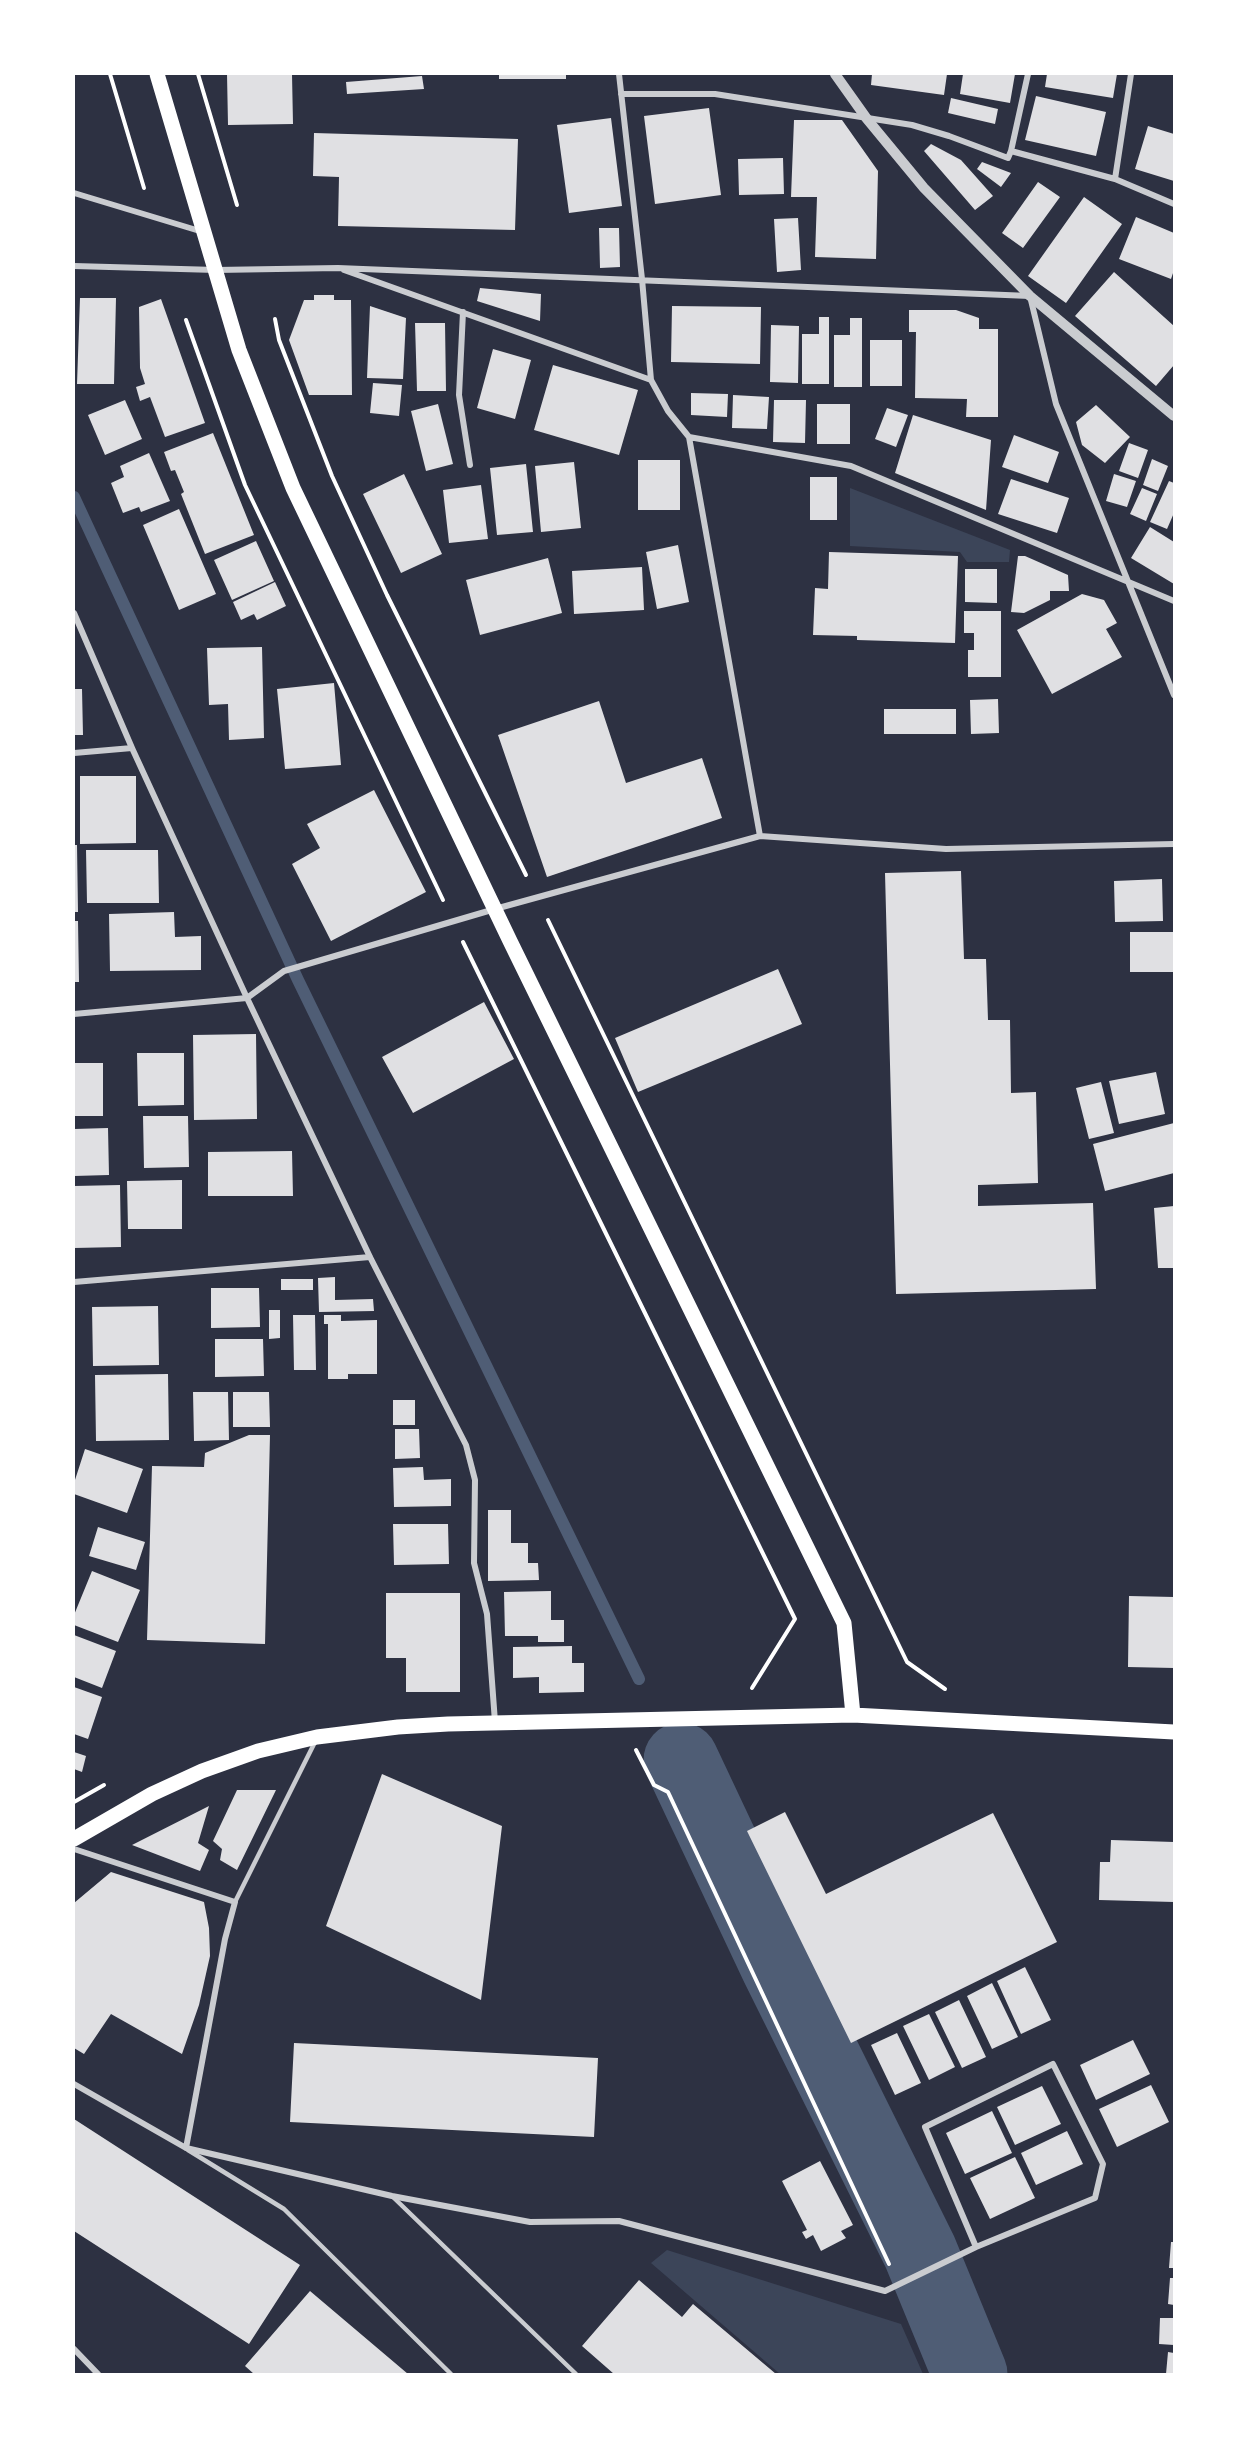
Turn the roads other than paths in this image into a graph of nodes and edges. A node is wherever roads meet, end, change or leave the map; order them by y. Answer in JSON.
{"nodes":[{"id":1,"x":157,"y":74,"type":"edge"},
{"id":2,"x":619,"y":74,"type":"edge"},
{"id":3,"x":835,"y":74,"type":"edge"},
{"id":4,"x":1028,"y":74,"type":"edge"},
{"id":5,"x":1131,"y":74,"type":"edge"},
{"id":6,"x":621,"y":94,"type":"junction"},
{"id":7,"x":867,"y":119,"type":"junction"},
{"id":8,"x":1011,"y":151,"type":"junction"},
{"id":9,"x":1115,"y":179,"type":"junction"},
{"id":10,"x":74,"y":193,"type":"edge"},
{"id":11,"x":1174,"y":204,"type":"edge"},
{"id":12,"x":204,"y":232,"type":"junction"},
{"id":13,"x":74,"y":266,"type":"edge"},
{"id":14,"x":338,"y":268,"type":"junction"},
{"id":15,"x":216,"y":270,"type":"junction"},
{"id":16,"x":642,"y":279,"type":"junction"},
{"id":17,"x":1030,"y":296,"type":"junction"},
{"id":18,"x":463,"y":312,"type":"junction"},
{"id":19,"x":651,"y":380,"type":"junction"},
{"id":20,"x":1174,"y":416,"type":"edge"},
{"id":21,"x":689,"y":437,"type":"junction"},
{"id":22,"x":470,"y":465,"type":"dead end"},
{"id":23,"x":1129,"y":580,"type":"junction"},
{"id":24,"x":1174,"y":601,"type":"edge"},
{"id":25,"x":74,"y":613,"type":"edge"},
{"id":26,"x":1174,"y":695,"type":"edge"},
{"id":27,"x":132,"y":748,"type":"junction"},
{"id":28,"x":74,"y":753,"type":"edge"},
{"id":29,"x":760,"y":836,"type":"junction"},
{"id":30,"x":1174,"y":844,"type":"edge"},
{"id":31,"x":495,"y":909,"type":"junction"},
{"id":32,"x":247,"y":998,"type":"junction"},
{"id":33,"x":74,"y":1014,"type":"edge"},
{"id":34,"x":370,"y":1257,"type":"junction"},
{"id":35,"x":74,"y":1282,"type":"edge"},
{"id":36,"x":853,"y":1715,"type":"junction"},
{"id":37,"x":495,"y":1723,"type":"junction"},
{"id":38,"x":1174,"y":1732,"type":"edge"},
{"id":39,"x":317,"y":1737,"type":"junction"},
{"id":40,"x":74,"y":1839,"type":"edge"},
{"id":41,"x":74,"y":1849,"type":"edge"},
{"id":42,"x":236,"y":1902,"type":"junction"},
{"id":43,"x":74,"y":2084,"type":"edge"},
{"id":44,"x":186,"y":2148,"type":"junction"},
{"id":45,"x":392,"y":2196,"type":"junction"},
{"id":46,"x":976,"y":2247,"type":"junction"},
{"id":47,"x":74,"y":2349,"type":"edge"},
{"id":48,"x":98,"y":2374,"type":"edge"},
{"id":49,"x":451,"y":2374,"type":"edge"},
{"id":50,"x":576,"y":2374,"type":"edge"}],
"edges":[{"from":1,"to":12,"type":"main road"},
{"from":2,"to":6,"type":"street"},
{"from":3,"to":7,"type":"street"},
{"from":4,"to":8,"type":"street"},
{"from":5,"to":9,"type":"street"},
{"from":6,"to":7,"type":"street"},
{"from":6,"to":16,"type":"street"},
{"from":7,"to":8,"type":"street"},
{"from":7,"to":17,"type":"street"},
{"from":8,"to":9,"type":"street"},
{"from":9,"to":11,"type":"street"},
{"from":10,"to":12,"type":"street"},
{"from":12,"to":15,"type":"main road"},
{"from":13,"to":15,"type":"street"},
{"from":14,"to":15,"type":"street"},
{"from":14,"to":16,"type":"street"},
{"from":14,"to":18,"type":"street"},
{"from":15,"to":31,"type":"main road"},
{"from":16,"to":17,"type":"street"},
{"from":16,"to":19,"type":"street"},
{"from":17,"to":20,"type":"street"},
{"from":17,"to":23,"type":"street"},
{"from":18,"to":19,"type":"street"},
{"from":18,"to":22,"type":"street"},
{"from":19,"to":21,"type":"street"},
{"from":21,"to":23,"type":"street"},
{"from":21,"to":29,"type":"street"},
{"from":23,"to":24,"type":"street"},
{"from":23,"to":26,"type":"street"},
{"from":25,"to":27,"type":"street"},
{"from":27,"to":28,"type":"street"},
{"from":27,"to":32,"type":"street"},
{"from":29,"to":30,"type":"street"},
{"from":29,"to":31,"type":"street"},
{"from":31,"to":32,"type":"street"},
{"from":31,"to":36,"type":"main road"},
{"from":32,"to":33,"type":"street"},
{"from":32,"to":34,"type":"street"},
{"from":34,"to":35,"type":"street"},
{"from":34,"to":37,"type":"street"},
{"from":36,"to":37,"type":"main road"},
{"from":36,"to":38,"type":"main road"},
{"from":37,"to":39,"type":"main road"},
{"from":39,"to":40,"type":"main road"},
{"from":39,"to":42,"type":"lane"},
{"from":41,"to":42,"type":"street"},
{"from":42,"to":44,"type":"street"},
{"from":43,"to":44,"type":"street"},
{"from":44,"to":45,"type":"street"},
{"from":44,"to":49,"type":"lane"},
{"from":45,"to":46,"type":"street"},
{"from":45,"to":50,"type":"lane"},
{"from":46,"to":46,"type":"street"},
{"from":47,"to":48,"type":"street"}]}
